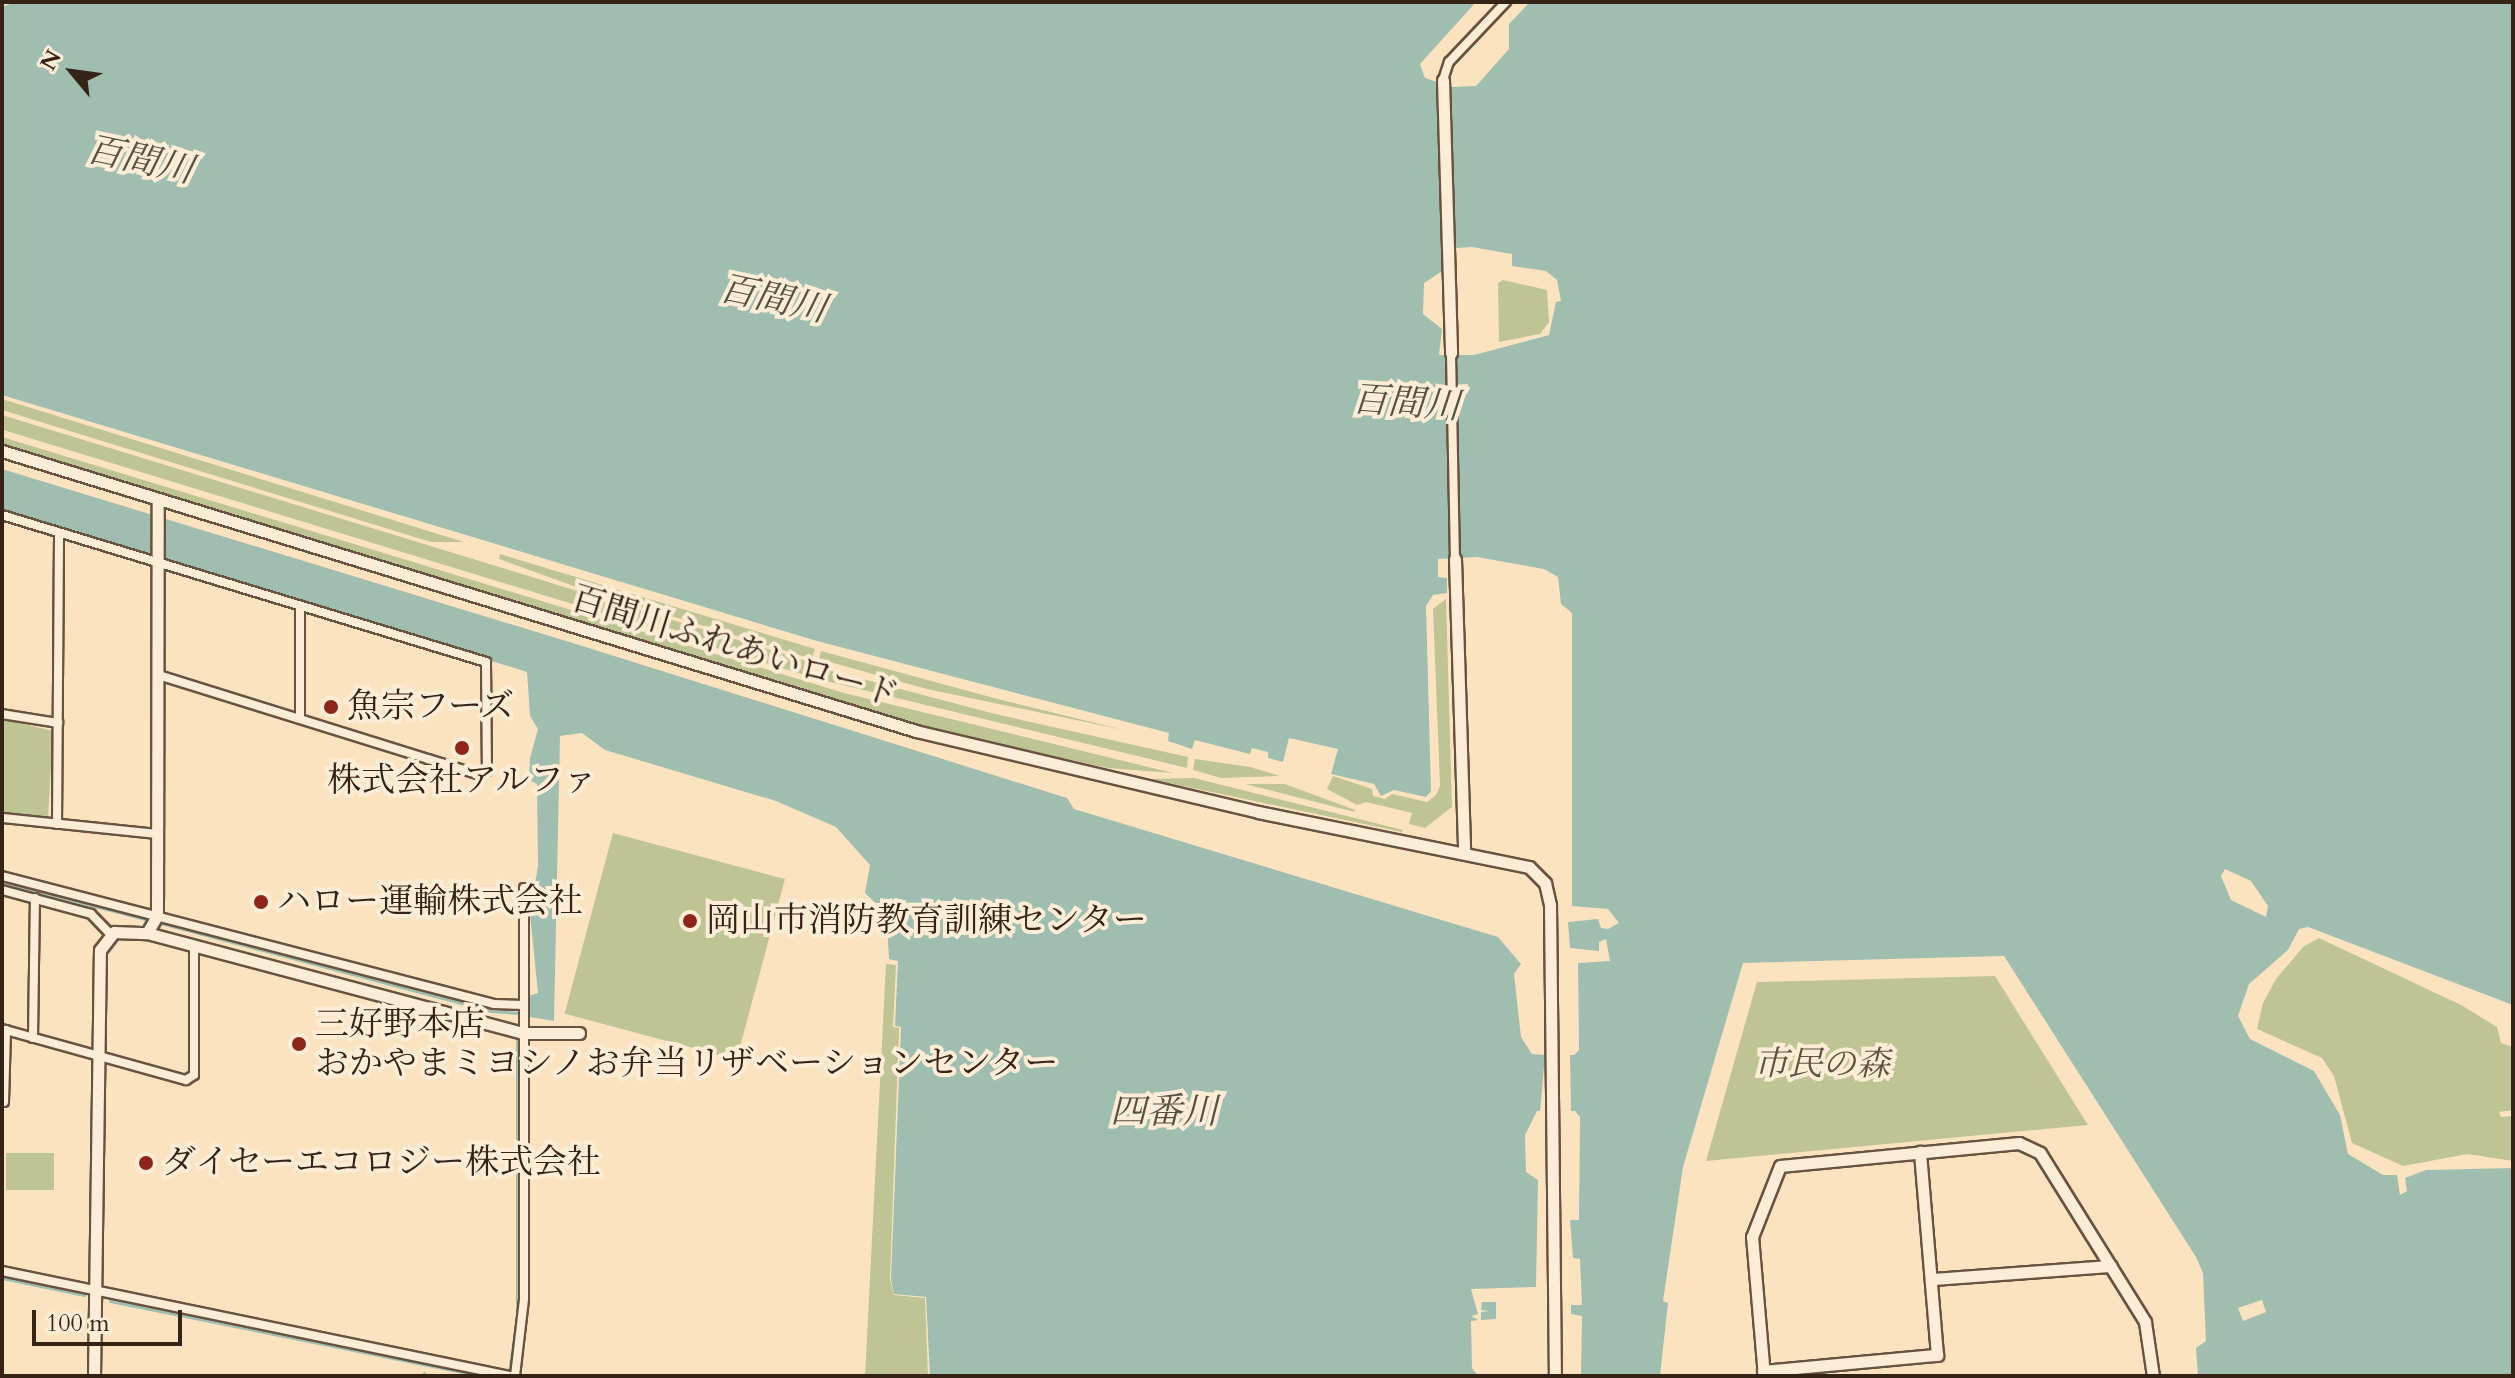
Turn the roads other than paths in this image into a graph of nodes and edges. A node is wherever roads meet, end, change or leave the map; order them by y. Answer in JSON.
{"nodes":[{"id":1,"x":1506,"y":2,"type":"edge"},
{"id":2,"x":1443,"y":80,"type":"joint"},
{"id":3,"x":1451,"y":353,"type":"joint"},
{"id":4,"x":2,"y":451,"type":"edge"},
{"id":5,"x":158,"y":499,"type":"junction"},
{"id":6,"x":2,"y":515,"type":"edge"},
{"id":7,"x":59,"y":533,"type":"junction"},
{"id":8,"x":1455,"y":559,"type":"joint"},
{"id":9,"x":161,"y":560,"type":"junction"},
{"id":10,"x":300,"y":607,"type":"junction"},
{"id":11,"x":159,"y":675,"type":"junction"},
{"id":12,"x":2,"y":714,"type":"edge"},
{"id":13,"x":300,"y":718,"type":"junction"},
{"id":14,"x":58,"y":723,"type":"junction"},
{"id":15,"x":2,"y":818,"type":"edge"},
{"id":16,"x":57,"y":824,"type":"junction"},
{"id":17,"x":158,"y":834,"type":"junction"},
{"id":18,"x":1464,"y":851,"type":"junction"},
{"id":19,"x":2,"y":876,"type":"edge"},
{"id":20,"x":524,"y":888,"type":"dead end"},
{"id":21,"x":2,"y":890,"type":"edge"},
{"id":22,"x":35,"y":898,"type":"junction"},
{"id":23,"x":154,"y":923,"type":"junction"},
{"id":24,"x":110,"y":934,"type":"junction"},
{"id":25,"x":194,"y":948,"type":"junction"},
{"id":26,"x":523,"y":1011,"type":"junction"},
{"id":27,"x":4,"y":1030,"type":"edge"},
{"id":28,"x":522,"y":1033,"type":"junction"},
{"id":29,"x":579,"y":1033,"type":"dead end"},
{"id":30,"x":33,"y":1038,"type":"junction"},
{"id":31,"x":99,"y":1055,"type":"junction"},
{"id":32,"x":4,"y":1102,"type":"edge"},
{"id":33,"x":1920,"y":1152,"type":"junction"},
{"id":34,"x":2111,"y":1266,"type":"junction"},
{"id":35,"x":2,"y":1271,"type":"edge"},
{"id":36,"x":1932,"y":1279,"type":"junction"},
{"id":37,"x":97,"y":1292,"type":"junction"},
{"id":38,"x":1763,"y":1374,"type":"edge"},
{"id":39,"x":94,"y":1376,"type":"edge"},
{"id":40,"x":512,"y":1376,"type":"edge"},
{"id":41,"x":1555,"y":1376,"type":"edge"},
{"id":42,"x":2153,"y":1376,"type":"edge"}],
"edges":[{"from":1,"to":2,"type":"street"},
{"from":2,"to":3,"type":"street"},
{"from":3,"to":8,"type":"street"},
{"from":4,"to":5,"type":"street","name":"百間川ふれあいロード"},
{"from":5,"to":9,"type":"street"},
{"from":5,"to":18,"type":"street","name":"百間川ふれあいロード"},
{"from":6,"to":7,"type":"street"},
{"from":7,"to":9,"type":"street"},
{"from":7,"to":14,"type":"street"},
{"from":8,"to":18,"type":"street"},
{"from":9,"to":10,"type":"street"},
{"from":9,"to":11,"type":"street"},
{"from":10,"to":13,"type":"street"},
{"from":10,"to":13,"type":"street"},
{"from":11,"to":13,"type":"street"},
{"from":11,"to":17,"type":"street"},
{"from":12,"to":14,"type":"street"},
{"from":14,"to":16,"type":"street"},
{"from":15,"to":16,"type":"street"},
{"from":16,"to":17,"type":"street"},
{"from":17,"to":23,"type":"street"},
{"from":18,"to":41,"type":"street","name":"百間川ふれあいロード"},
{"from":19,"to":23,"type":"street"},
{"from":20,"to":26,"type":"street"},
{"from":21,"to":22,"type":"street"},
{"from":22,"to":24,"type":"street"},
{"from":22,"to":30,"type":"street"},
{"from":23,"to":24,"type":"street"},
{"from":23,"to":25,"type":"street"},
{"from":23,"to":26,"type":"street"},
{"from":24,"to":31,"type":"street"},
{"from":25,"to":28,"type":"street"},
{"from":25,"to":31,"type":"street"},
{"from":26,"to":28,"type":"street"},
{"from":27,"to":30,"type":"street"},
{"from":27,"to":32,"type":"street"},
{"from":28,"to":29,"type":"street"},
{"from":28,"to":40,"type":"street"},
{"from":30,"to":31,"type":"street"},
{"from":31,"to":37,"type":"street"},
{"from":33,"to":34,"type":"street"},
{"from":33,"to":36,"type":"street"},
{"from":33,"to":38,"type":"street"},
{"from":34,"to":36,"type":"street"},
{"from":34,"to":42,"type":"street"},
{"from":35,"to":37,"type":"street"},
{"from":36,"to":38,"type":"street"},
{"from":37,"to":39,"type":"street"},
{"from":37,"to":40,"type":"street"}]}
